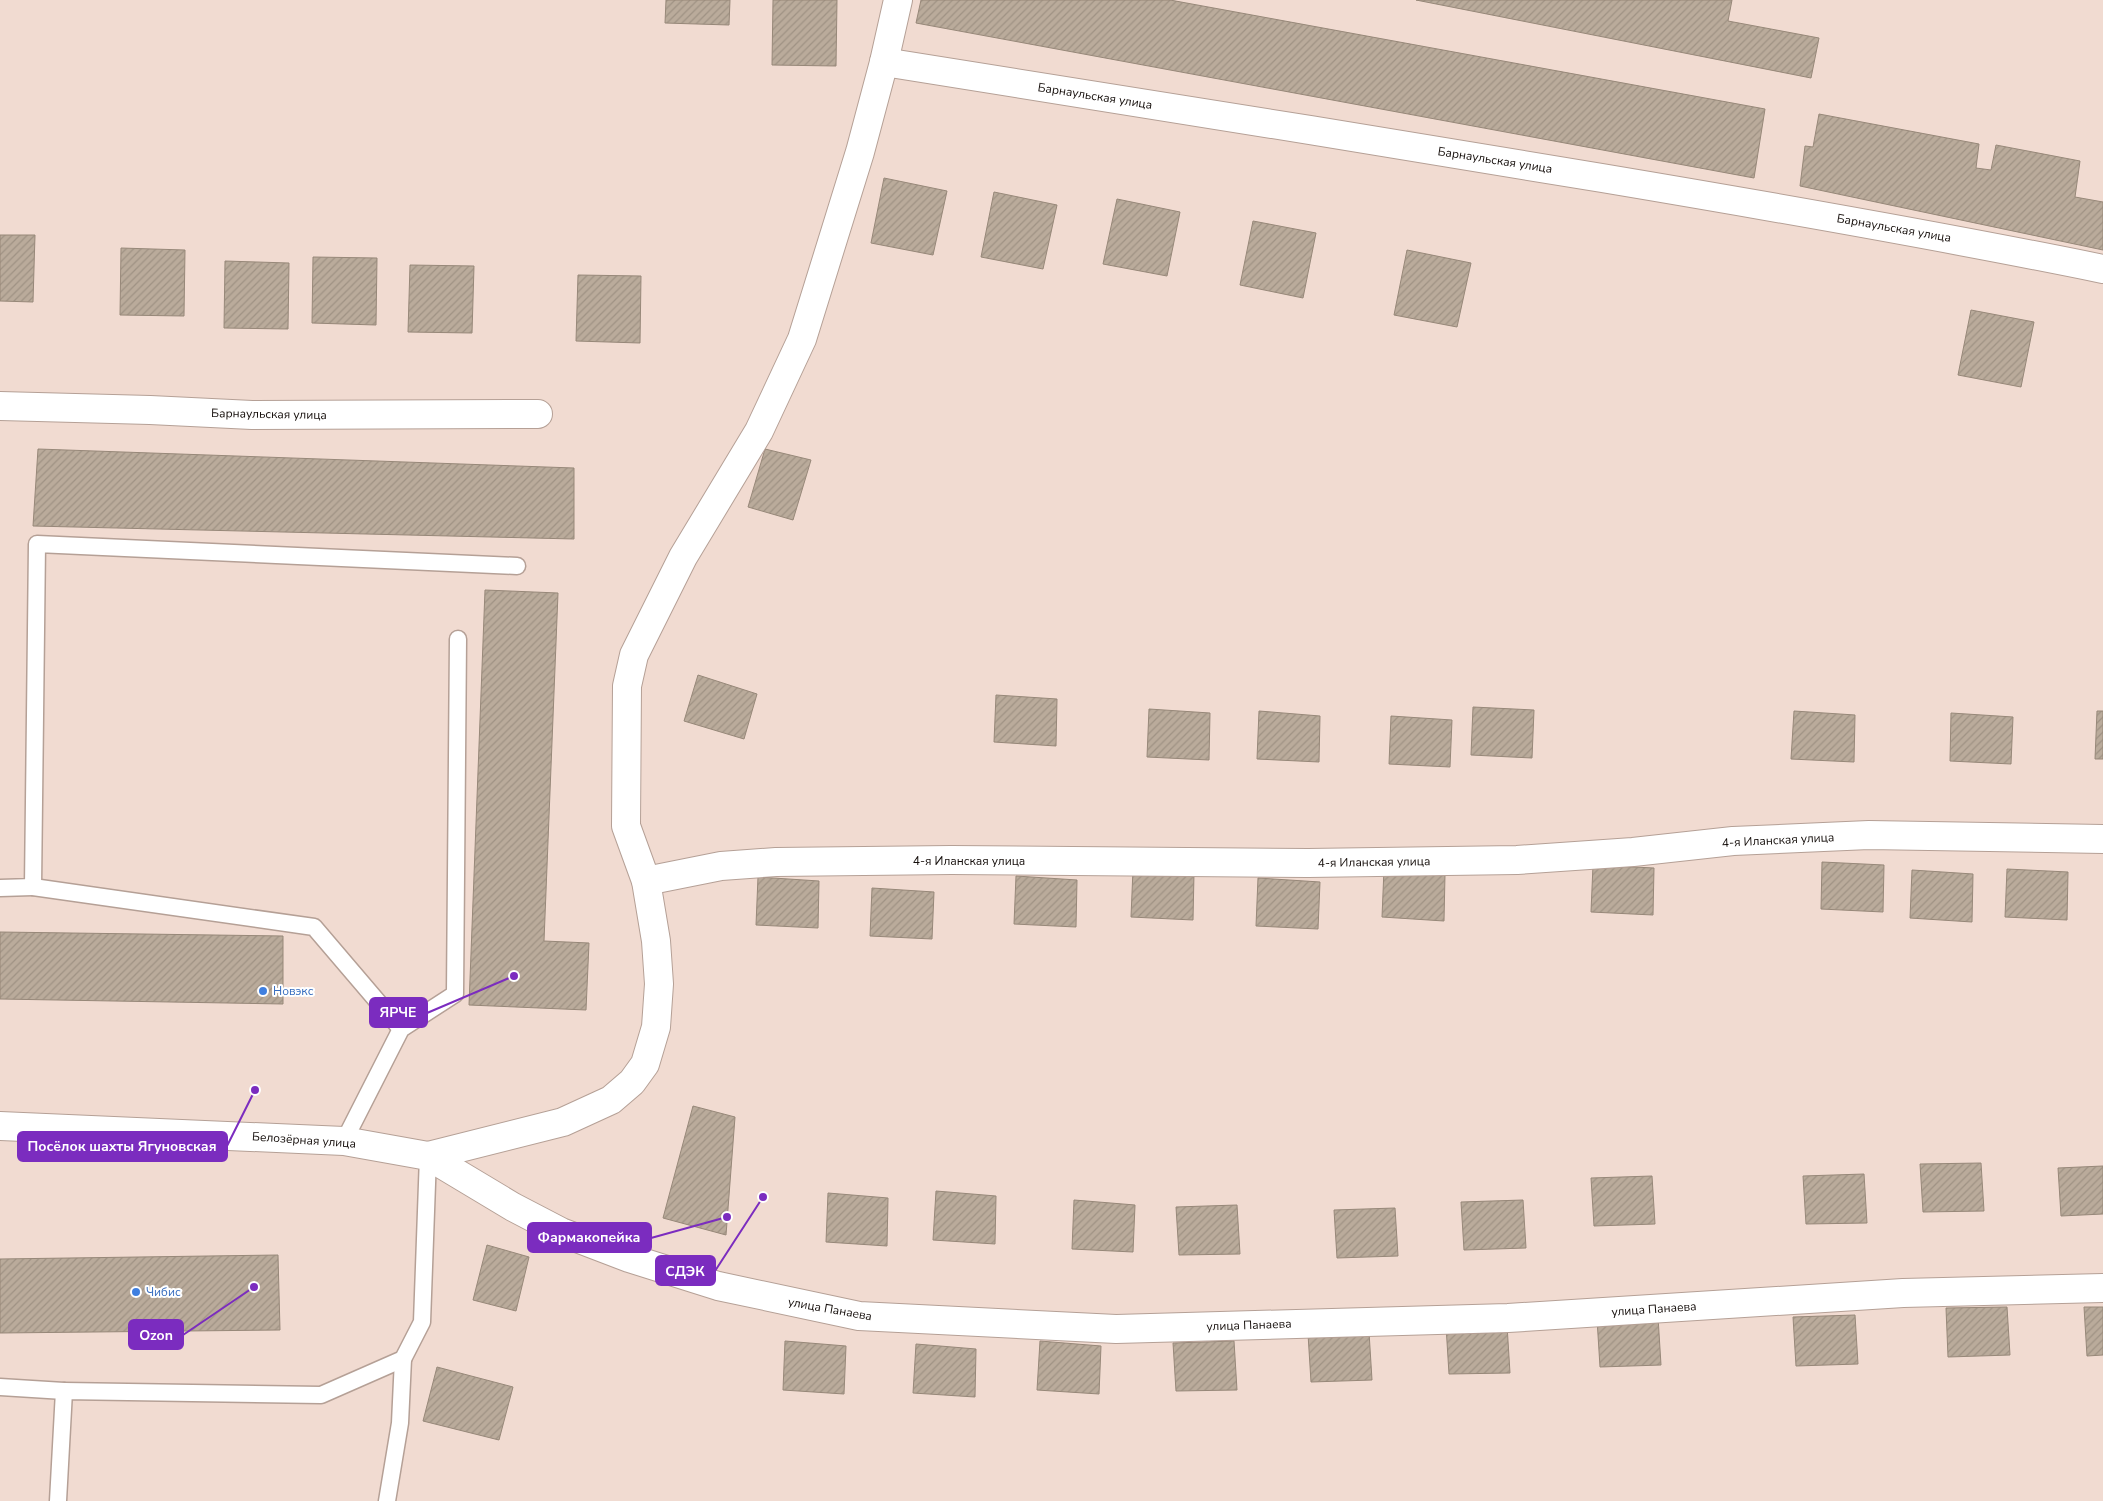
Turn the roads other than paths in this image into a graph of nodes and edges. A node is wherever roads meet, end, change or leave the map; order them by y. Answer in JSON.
{"nodes":[{"id":1,"x":898,"y":0,"type":"edge"},
{"id":2,"x":884,"y":62,"type":"junction"},
{"id":3,"x":2103,"y":269,"type":"edge"},
{"id":4,"x":0,"y":406,"type":"edge"},
{"id":5,"x":538,"y":414,"type":"dead end"},
{"id":6,"x":517,"y":566,"type":"dead end"},
{"id":7,"x":458,"y":639,"type":"dead end"},
{"id":8,"x":2103,"y":839,"type":"edge"},
{"id":9,"x":646,"y":881,"type":"junction"},
{"id":10,"x":0,"y":888,"type":"edge"},
{"id":11,"x":33,"y":888,"type":"junction"},
{"id":12,"x":402,"y":1029,"type":"junction"},
{"id":13,"x":0,"y":1126,"type":"edge"},
{"id":14,"x":344,"y":1141,"type":"junction"},
{"id":15,"x":428,"y":1156,"type":"junction"},
{"id":16,"x":2103,"y":1288,"type":"edge"},
{"id":17,"x":403,"y":1359,"type":"junction"},
{"id":18,"x":0,"y":1387,"type":"edge"},
{"id":19,"x":64,"y":1391,"type":"junction"},
{"id":20,"x":58,"y":1501,"type":"edge"},
{"id":21,"x":387,"y":1501,"type":"edge"}],
"edges":[{"from":1,"to":2,"type":"street"},
{"from":2,"to":3,"type":"street","name":"Барнаульская улица"},
{"from":2,"to":9,"type":"street"},
{"from":4,"to":5,"type":"street","name":"Барнаульская улица"},
{"from":6,"to":11,"type":"lane"},
{"from":7,"to":12,"type":"lane"},
{"from":8,"to":9,"type":"street","name":"4-я Иланская улица"},
{"from":9,"to":15,"type":"street"},
{"from":10,"to":11,"type":"lane"},
{"from":11,"to":12,"type":"lane"},
{"from":12,"to":14,"type":"lane"},
{"from":13,"to":14,"type":"street","name":"Белозёрная улица"},
{"from":14,"to":15,"type":"street","name":"Белозёрная улица"},
{"from":15,"to":16,"type":"street","name":"улица Панаева"},
{"from":15,"to":17,"type":"lane"},
{"from":17,"to":19,"type":"lane"},
{"from":17,"to":21,"type":"lane"},
{"from":18,"to":19,"type":"lane"},
{"from":19,"to":20,"type":"lane"}]}
